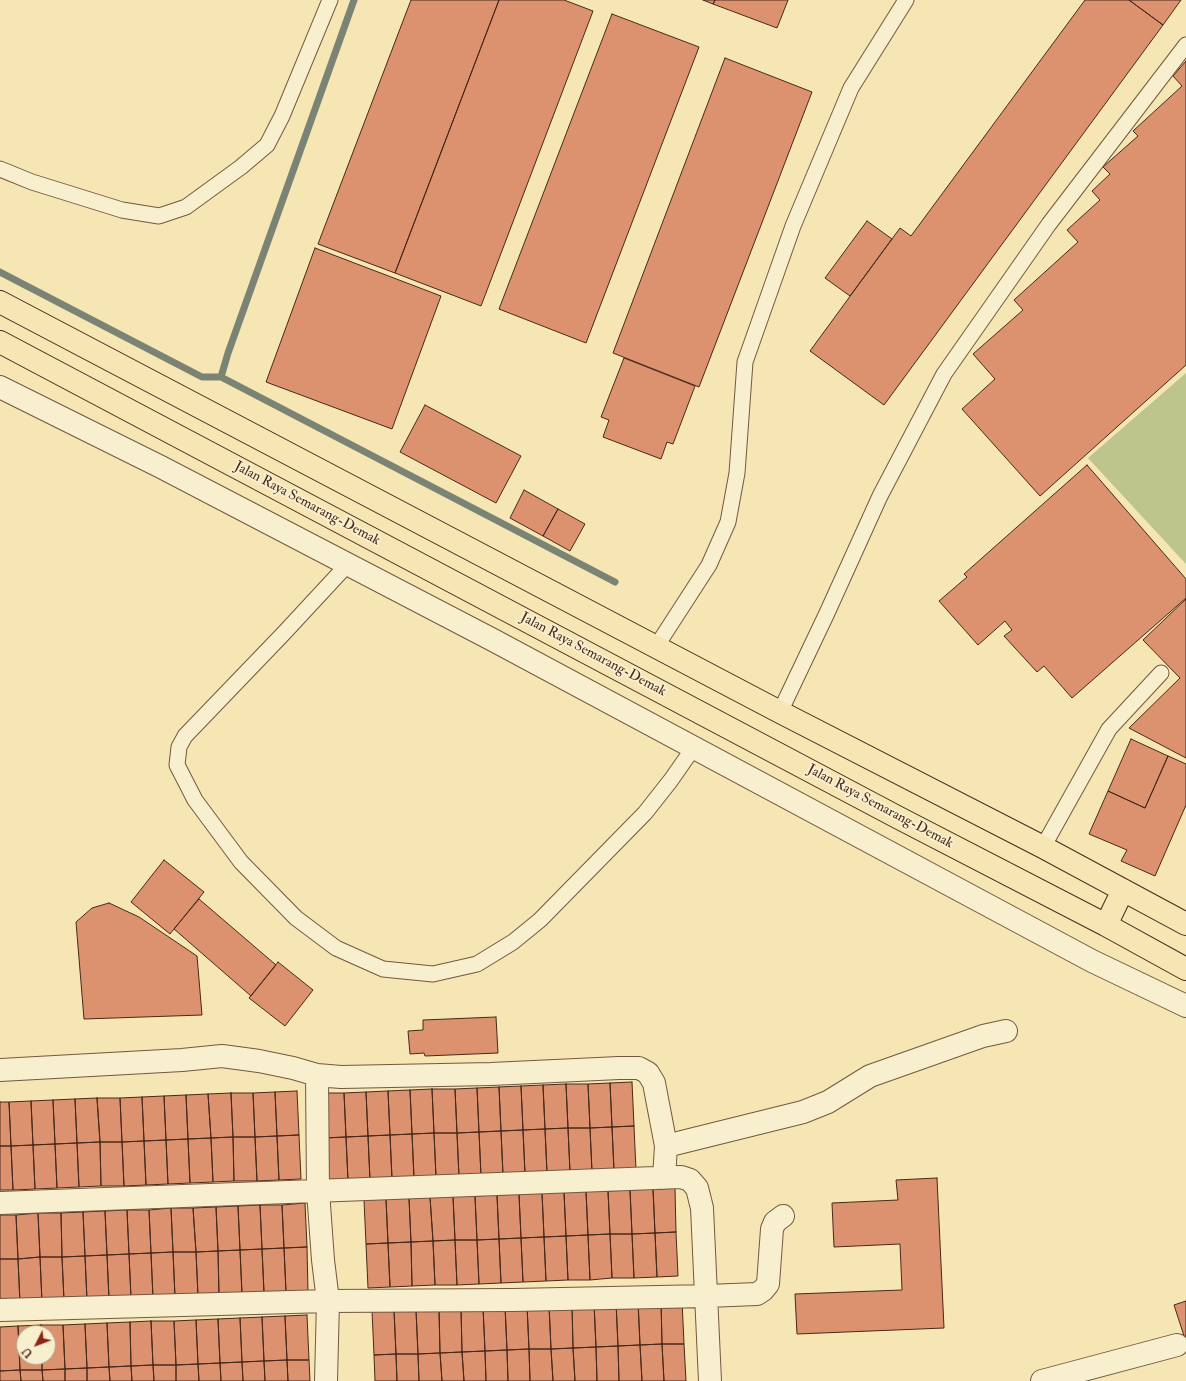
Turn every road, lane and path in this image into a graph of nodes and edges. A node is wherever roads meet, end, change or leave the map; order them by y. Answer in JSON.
{"nodes":[{"id":1,"x":330,"y":0,"type":"edge"},
{"id":2,"x":906,"y":0,"type":"edge"},
{"id":3,"x":1186,"y":45,"type":"edge"},
{"id":4,"x":0,"y":169,"type":"edge"},
{"id":5,"x":0,"y":302,"type":"edge"},
{"id":6,"x":0,"y":342,"type":"edge"},
{"id":7,"x":0,"y":388,"type":"edge"},
{"id":8,"x":348,"y":564,"type":"junction"},
{"id":9,"x":656,"y":647,"type":"junction"},
{"id":10,"x":1161,"y":673,"type":"dead end"},
{"id":11,"x":780,"y":712,"type":"junction"},
{"id":12,"x":694,"y":747,"type":"junction"},
{"id":13,"x":1043,"y":847,"type":"junction"},
{"id":14,"x":1122,"y":890,"type":"junction"},
{"id":15,"x":1186,"y":924,"type":"edge"},
{"id":16,"x":1106,"y":925,"type":"junction"},
{"id":17,"x":1186,"y":969,"type":"edge"},
{"id":18,"x":1186,"y":1006,"type":"edge"},
{"id":19,"x":1006,"y":1030,"type":"dead end"},
{"id":20,"x":0,"y":1070,"type":"edge"},
{"id":21,"x":317,"y":1075,"type":"junction"},
{"id":22,"x":674,"y":1144,"type":"junction"},
{"id":23,"x":664,"y":1178,"type":"junction"},
{"id":24,"x":318,"y":1191,"type":"junction"},
{"id":25,"x":0,"y":1203,"type":"edge"},
{"id":26,"x":783,"y":1216,"type":"dead end"},
{"id":27,"x":707,"y":1296,"type":"junction"},
{"id":28,"x":328,"y":1301,"type":"junction"},
{"id":29,"x":0,"y":1310,"type":"edge"},
{"id":30,"x":1177,"y":1345,"type":"dead end"},
{"id":31,"x":326,"y":1381,"type":"edge"},
{"id":32,"x":710,"y":1381,"type":"edge"},
{"id":33,"x":1042,"y":1381,"type":"edge"}],
"edges":[{"from":1,"to":4,"type":"lane"},
{"from":2,"to":9,"type":"lane"},
{"from":3,"to":11,"type":"lane"},
{"from":5,"to":9,"type":"highway"},
{"from":6,"to":16,"type":"highway","name":"Jalan Raya Semarang-Demak"},
{"from":7,"to":8,"type":"street"},
{"from":8,"to":12,"type":"street"},
{"from":8,"to":12,"type":"lane"},
{"from":9,"to":11,"type":"highway"},
{"from":10,"to":13,"type":"lane"},
{"from":11,"to":13,"type":"highway"},
{"from":12,"to":18,"type":"street"},
{"from":13,"to":14,"type":"highway"},
{"from":14,"to":15,"type":"highway"},
{"from":14,"to":16,"type":"highway"},
{"from":16,"to":17,"type":"highway","name":"Jalan Raya Semarang-Demak"},
{"from":19,"to":22,"type":"street"},
{"from":20,"to":21,"type":"street"},
{"from":21,"to":22,"type":"street"},
{"from":21,"to":24,"type":"street"},
{"from":22,"to":23,"type":"street"},
{"from":23,"to":24,"type":"street"},
{"from":23,"to":27,"type":"street"},
{"from":24,"to":25,"type":"street"},
{"from":24,"to":28,"type":"street"},
{"from":26,"to":27,"type":"street"},
{"from":27,"to":28,"type":"street"},
{"from":27,"to":32,"type":"street"},
{"from":28,"to":29,"type":"street"},
{"from":28,"to":31,"type":"street"},
{"from":30,"to":33,"type":"street"}]}
